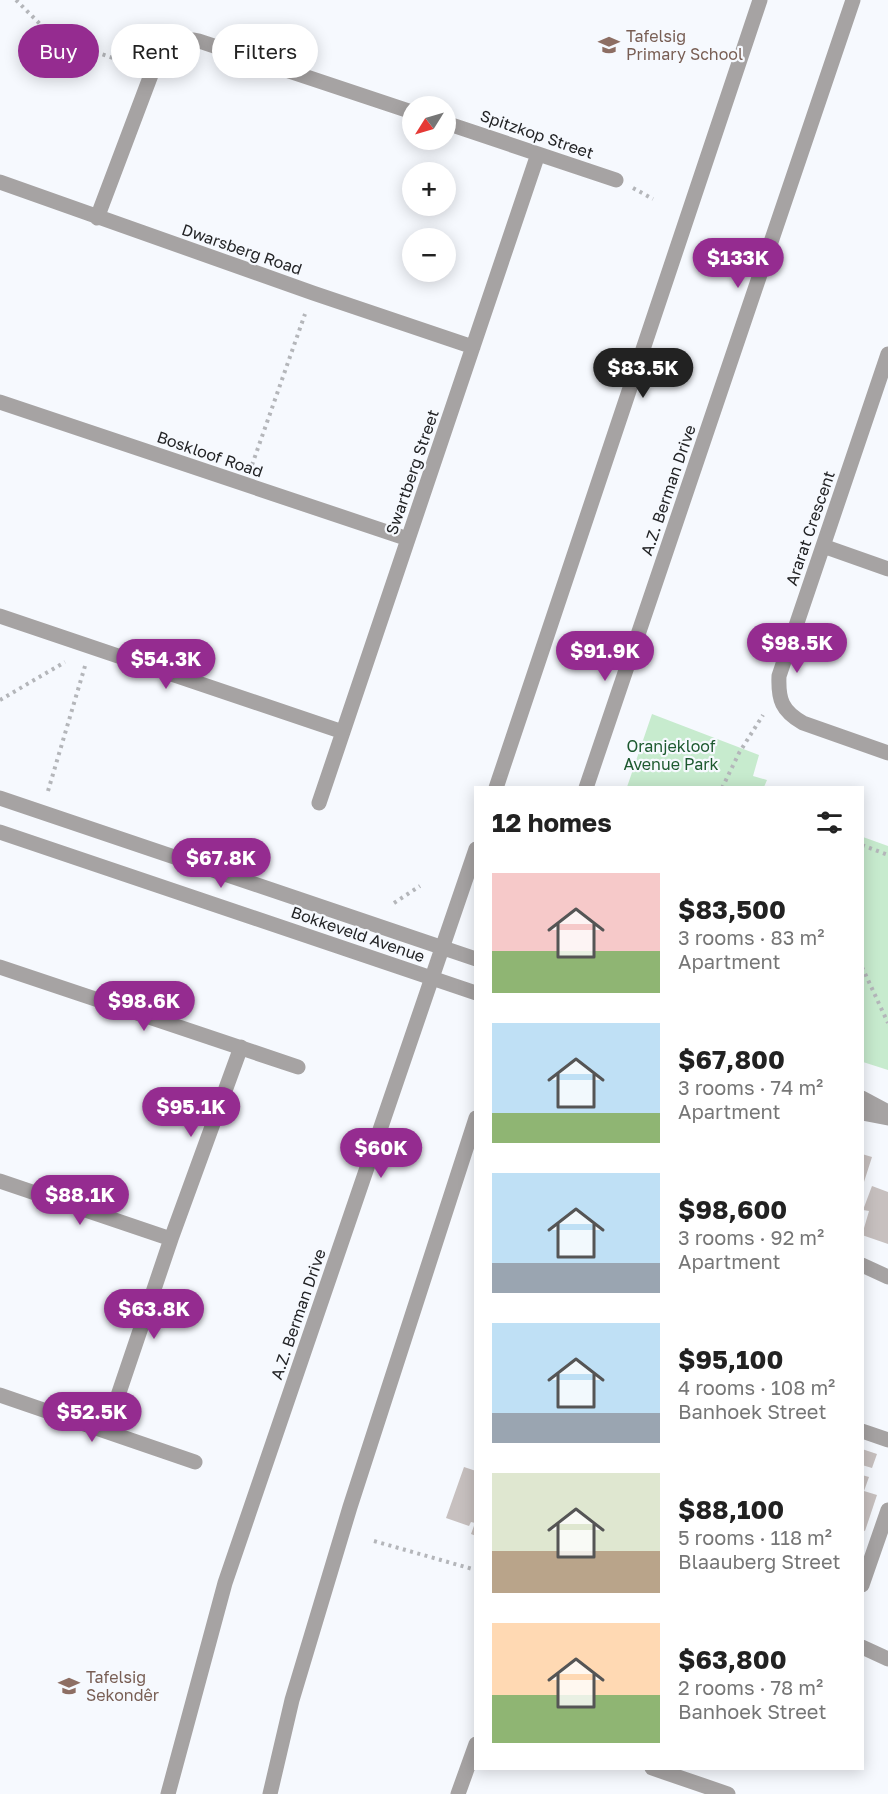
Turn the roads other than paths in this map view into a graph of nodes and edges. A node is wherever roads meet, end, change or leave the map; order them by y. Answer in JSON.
{"nodes":[{"id":1,"x":760,"y":0,"type":"edge"},
{"id":2,"x":853,"y":0,"type":"edge"},
{"id":3,"x":402,"y":109,"type":"edge"},
{"id":4,"x":456,"y":126,"type":"edge"},
{"id":5,"x":538,"y":154,"type":"junction"},
{"id":6,"x":616,"y":180,"type":"dead end"},
{"id":7,"x":0,"y":182,"type":"edge"},
{"id":8,"x":97,"y":218,"type":"junction"},
{"id":9,"x":473,"y":347,"type":"junction"},
{"id":10,"x":888,"y":354,"type":"edge"},
{"id":11,"x":883,"y":389,"type":"edge"},
{"id":12,"x":0,"y":402,"type":"edge"},
{"id":13,"x":408,"y":539,"type":"junction"},
{"id":14,"x":823,"y":546,"type":"junction"},
{"id":15,"x":888,"y":569,"type":"edge"},
{"id":16,"x":0,"y":616,"type":"edge"},
{"id":17,"x":343,"y":732,"type":"junction"},
{"id":18,"x":888,"y":753,"type":"edge"},
{"id":19,"x":497,"y":786,"type":"edge"},
{"id":20,"x":587,"y":786,"type":"edge"},
{"id":21,"x":0,"y":798,"type":"edge"},
{"id":22,"x":320,"y":803,"type":"dead end"},
{"id":23,"x":0,"y":832,"type":"edge"},
{"id":24,"x":474,"y":855,"type":"edge"},
{"id":25,"x":443,"y":947,"type":"junction"},
{"id":26,"x":474,"y":958,"type":"edge"},
{"id":27,"x":0,"y":967,"type":"edge"},
{"id":28,"x":432,"y":978,"type":"junction"},
{"id":29,"x":474,"y":992,"type":"edge"},
{"id":30,"x":241,"y":1047,"type":"junction"},
{"id":31,"x":298,"y":1068,"type":"dead end"},
{"id":32,"x":864,"y":1099,"type":"edge"},
{"id":33,"x":888,"y":1112,"type":"edge"},
{"id":34,"x":864,"y":1113,"type":"edge"},
{"id":35,"x":888,"y":1118,"type":"edge"},
{"id":36,"x":474,"y":1124,"type":"edge"},
{"id":37,"x":0,"y":1181,"type":"edge"},
{"id":38,"x":171,"y":1239,"type":"junction"},
{"id":39,"x":864,"y":1266,"type":"edge"},
{"id":40,"x":888,"y":1277,"type":"edge"},
{"id":41,"x":0,"y":1395,"type":"edge"},
{"id":42,"x":106,"y":1431,"type":"junction"},
{"id":43,"x":864,"y":1432,"type":"edge"},
{"id":44,"x":888,"y":1440,"type":"edge"},
{"id":45,"x":195,"y":1462,"type":"dead end"},
{"id":46,"x":888,"y":1510,"type":"edge"},
{"id":47,"x":864,"y":1579,"type":"edge"},
{"id":48,"x":864,"y":1648,"type":"edge"},
{"id":49,"x":888,"y":1659,"type":"edge"},
{"id":50,"x":474,"y":1750,"type":"edge"},
{"id":51,"x":658,"y":1770,"type":"edge"},
{"id":52,"x":168,"y":1794,"type":"edge"},
{"id":53,"x":270,"y":1794,"type":"edge"},
{"id":54,"x":458,"y":1794,"type":"edge"},
{"id":55,"x":728,"y":1794,"type":"edge"}],
"edges":[{"from":1,"to":19,"type":"street"},
{"from":2,"to":20,"type":"street","name":"A.Z. Berman Drive"},
{"from":3,"to":8,"type":"street"},
{"from":4,"to":5,"type":"street","name":"Spitzkop Street"},
{"from":5,"to":6,"type":"street","name":"Spitzkop Street"},
{"from":5,"to":9,"type":"street","name":"Swartberg Street"},
{"from":7,"to":8,"type":"street","name":"Dwarsberg Road"},
{"from":8,"to":9,"type":"street","name":"Dwarsberg Road"},
{"from":9,"to":13,"type":"street","name":"Swartberg Street"},
{"from":10,"to":11,"type":"street","name":"Ararat Crescent"},
{"from":11,"to":14,"type":"street","name":"Ararat Crescent"},
{"from":12,"to":13,"type":"street","name":"Boskloof Road"},
{"from":13,"to":17,"type":"street","name":"Swartberg Street"},
{"from":14,"to":15,"type":"street"},
{"from":14,"to":18,"type":"street","name":"Ararat Crescent"},
{"from":16,"to":17,"type":"street"},
{"from":17,"to":22,"type":"street","name":"Swartberg Street"},
{"from":21,"to":25,"type":"street","name":"Bokkeveld Avenue"},
{"from":23,"to":28,"type":"street","name":"Bokkeveld Avenue"},
{"from":24,"to":25,"type":"street","name":"A.Z. Berman Drive"},
{"from":25,"to":26,"type":"street","name":"Bokkeveld Avenue"},
{"from":25,"to":28,"type":"street","name":"A.Z. Berman Drive"},
{"from":27,"to":30,"type":"street"},
{"from":28,"to":29,"type":"street","name":"Bokkeveld Avenue"},
{"from":28,"to":52,"type":"street","name":"A.Z. Berman Drive"},
{"from":30,"to":31,"type":"street"},
{"from":30,"to":38,"type":"street"},
{"from":32,"to":33,"type":"street"},
{"from":34,"to":35,"type":"street"},
{"from":36,"to":53,"type":"street"},
{"from":37,"to":38,"type":"street"},
{"from":38,"to":42,"type":"street"},
{"from":39,"to":40,"type":"street"},
{"from":41,"to":42,"type":"street"},
{"from":42,"to":45,"type":"street"},
{"from":43,"to":44,"type":"street"},
{"from":46,"to":47,"type":"street"},
{"from":48,"to":49,"type":"street"},
{"from":50,"to":54,"type":"street"},
{"from":51,"to":55,"type":"street"}]}
